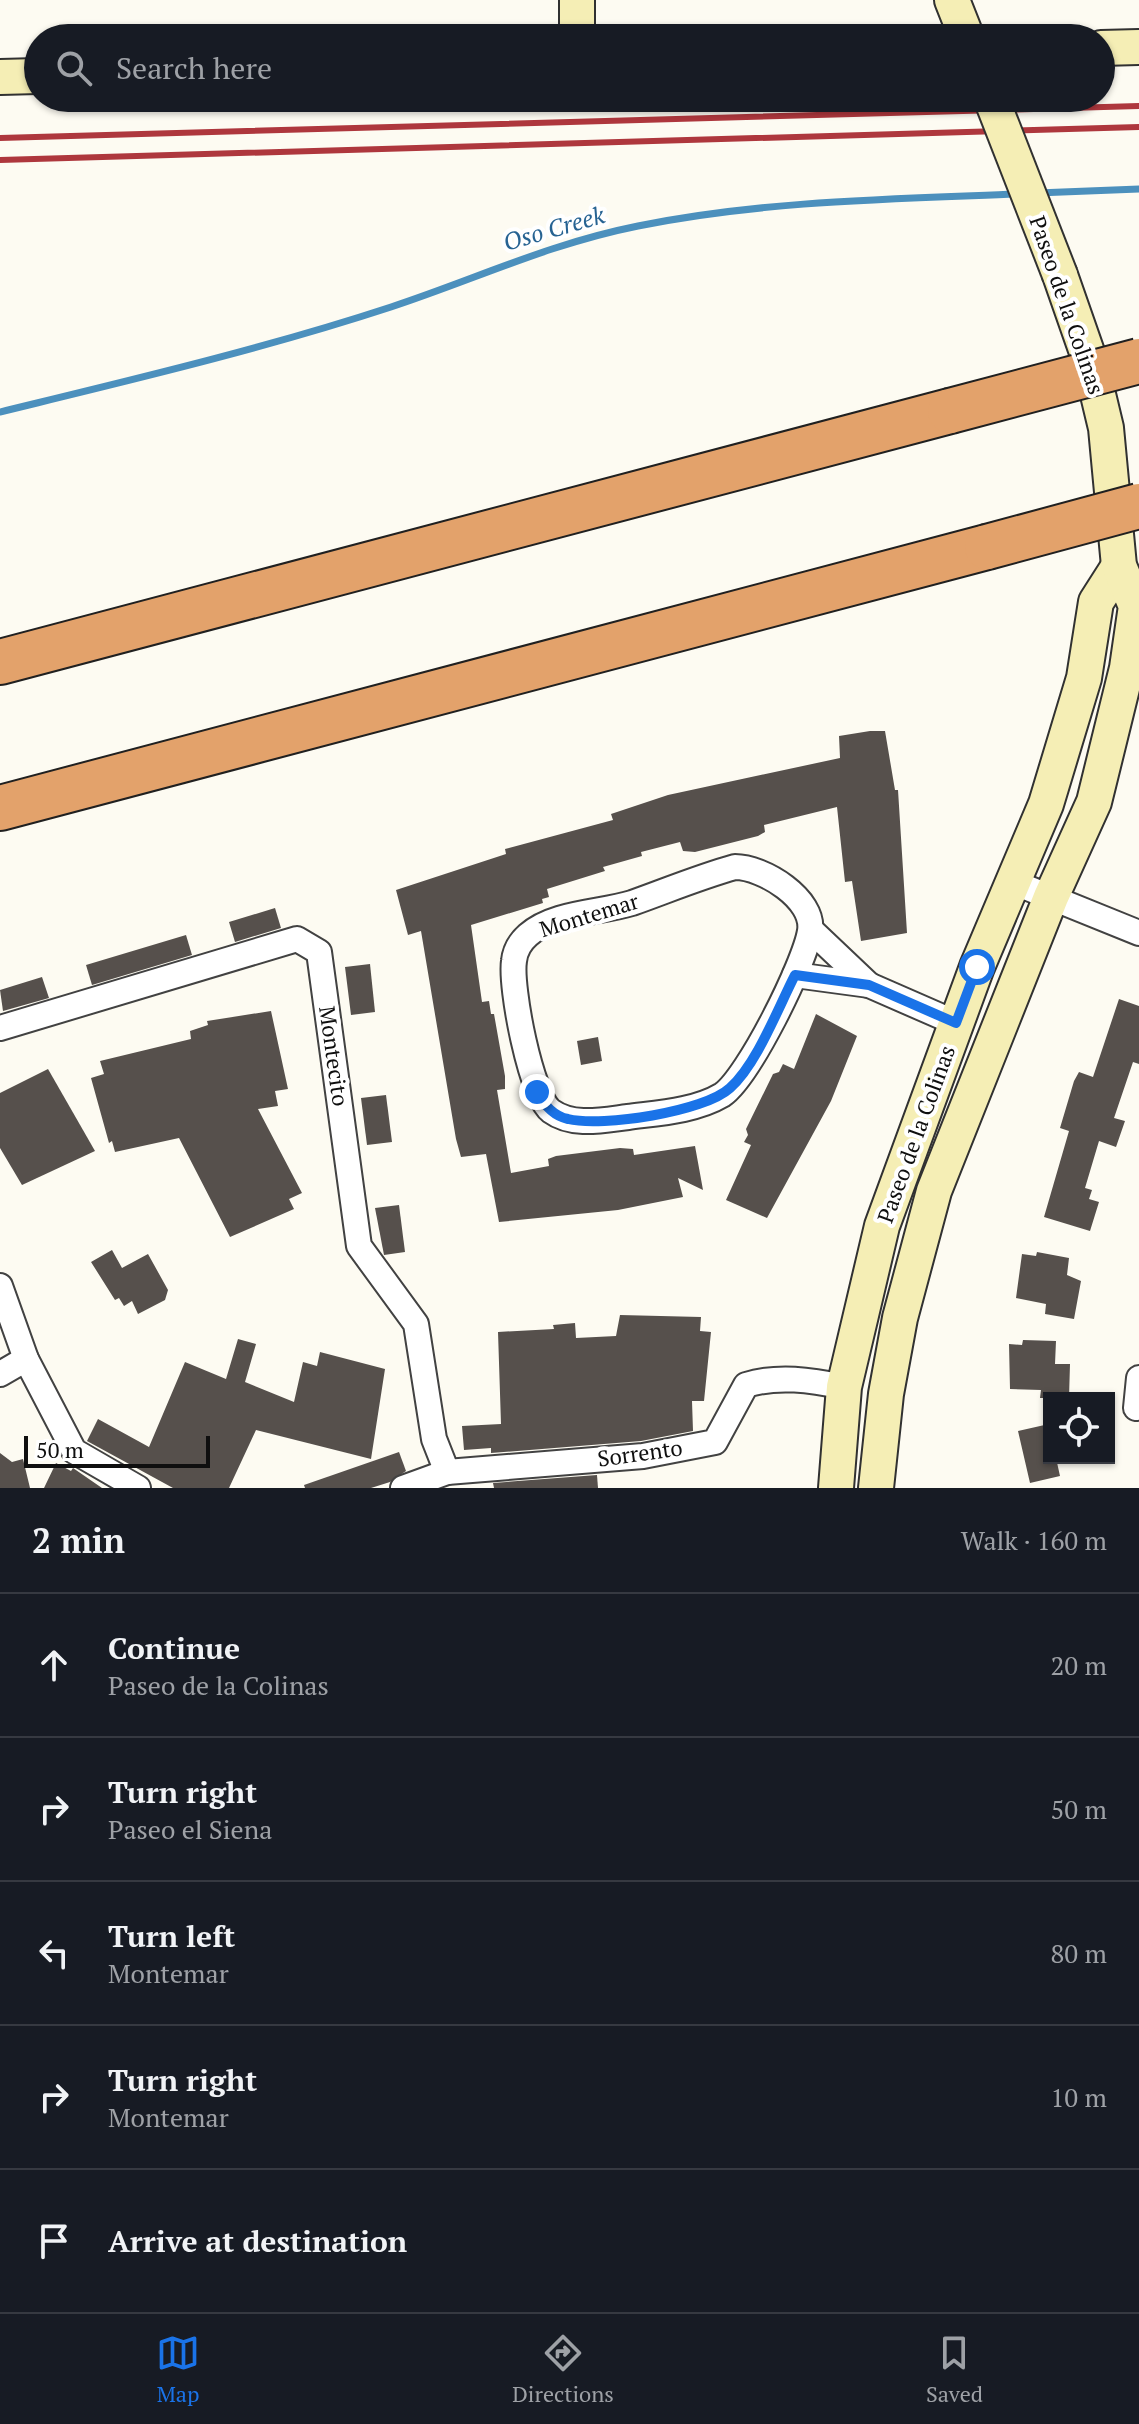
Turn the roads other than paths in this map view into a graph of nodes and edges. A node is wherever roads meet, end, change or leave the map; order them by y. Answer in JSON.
{"nodes":[{"id":1,"x":577,"y":0,"type":"edge"},
{"id":2,"x":952,"y":0,"type":"edge"},
{"id":3,"x":577,"y":24,"type":"edge"},
{"id":4,"x":961,"y":24,"type":"edge"},
{"id":5,"x":1139,"y":47,"type":"edge"},
{"id":6,"x":1115,"y":48,"type":"edge"},
{"id":7,"x":24,"y":76,"type":"edge"},
{"id":8,"x":0,"y":77,"type":"edge"},
{"id":9,"x":996,"y":112,"type":"edge"},
{"id":10,"x":1139,"y":361,"type":"edge"},
{"id":11,"x":1139,"y":506,"type":"edge"},
{"id":12,"x":1129,"y":567,"type":"edge"},
{"id":13,"x":0,"y":662,"type":"edge"},
{"id":14,"x":0,"y":808,"type":"edge"},
{"id":15,"x":1013,"y":882,"type":"junction"},
{"id":16,"x":1051,"y":897,"type":"junction"},
{"id":17,"x":811,"y":930,"type":"junction"},
{"id":18,"x":1139,"y":933,"type":"edge"},
{"id":19,"x":795,"y":975,"type":"junction"},
{"id":20,"x":869,"y":985,"type":"junction"},
{"id":21,"x":956,"y":1023,"type":"junction"},
{"id":22,"x":0,"y":1028,"type":"edge"},
{"id":23,"x":934,"y":1191,"type":"junction"},
{"id":24,"x":0,"y":1286,"type":"edge"},
{"id":25,"x":26,"y":1359,"type":"junction"},
{"id":26,"x":0,"y":1374,"type":"edge"},
{"id":27,"x":1139,"y":1378,"type":"edge"},
{"id":28,"x":844,"y":1387,"type":"junction"},
{"id":29,"x":1136,"y":1408,"type":"dead end"},
{"id":30,"x":447,"y":1472,"type":"junction"},
{"id":31,"x":138,"y":1488,"type":"edge"},
{"id":32,"x":403,"y":1488,"type":"edge"},
{"id":33,"x":836,"y":1488,"type":"edge"},
{"id":34,"x":876,"y":1488,"type":"edge"}],
"edges":[{"from":1,"to":3,"type":"main road"},
{"from":2,"to":4,"type":"main road"},
{"from":5,"to":6,"type":"main road"},
{"from":7,"to":8,"type":"main road"},
{"from":9,"to":12,"type":"main road","name":"Paseo de la Colinas","bridge":true},
{"from":10,"to":13,"type":"highway","bridge":true},
{"from":11,"to":14,"type":"highway","bridge":true},
{"from":12,"to":15,"type":"main road","name":"Paseo de la Colinas"},
{"from":12,"to":16,"type":"main road","name":"Paseo de la Colinas"},
{"from":15,"to":16,"type":"street"},
{"from":15,"to":21,"type":"main road","name":"Paseo de la Colinas"},
{"from":16,"to":18,"type":"street"},
{"from":16,"to":23,"type":"main road","name":"Paseo de la Colinas"},
{"from":17,"to":19,"type":"street","name":"Montemar"},
{"from":17,"to":19,"type":"street","name":"Montemar"},
{"from":17,"to":20,"type":"street"},
{"from":19,"to":20,"type":"street"},
{"from":20,"to":21,"type":"street"},
{"from":21,"to":23,"type":"main road"},
{"from":21,"to":28,"type":"main road","name":"Paseo de la Colinas"},
{"from":22,"to":30,"type":"street","name":"Montecito"},
{"from":23,"to":34,"type":"main road","name":"Paseo de la Colinas"},
{"from":24,"to":25,"type":"street"},
{"from":25,"to":26,"type":"street"},
{"from":25,"to":31,"type":"street"},
{"from":27,"to":29,"type":"street"},
{"from":28,"to":30,"type":"street","name":"Sorrento"},
{"from":28,"to":33,"type":"main road","name":"Paseo de la Colinas"},
{"from":30,"to":32,"type":"street","name":"Sorrento"}]}
